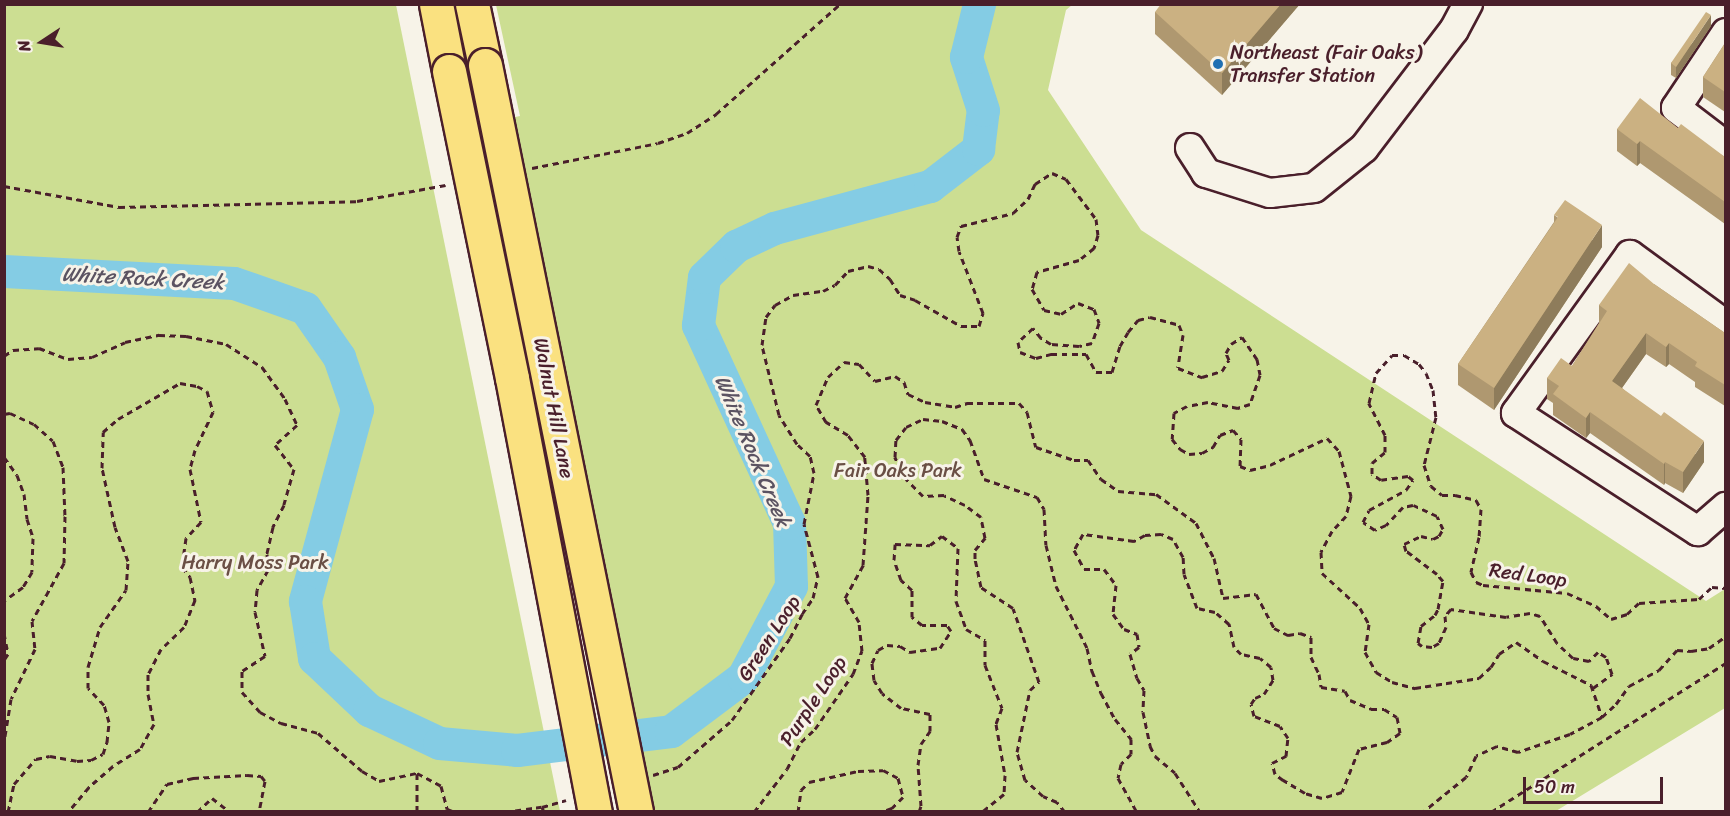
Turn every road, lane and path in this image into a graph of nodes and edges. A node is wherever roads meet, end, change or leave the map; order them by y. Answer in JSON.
{"nodes":[{"id":1,"x":436,"y":4,"type":"edge"},
{"id":2,"x":472,"y":4,"type":"edge"},
{"id":3,"x":1468,"y":4,"type":"edge"},
{"id":4,"x":1725,"y":33,"type":"edge"},
{"id":5,"x":1725,"y":146,"type":"edge"},
{"id":6,"x":1190,"y":148,"type":"dead end"},
{"id":7,"x":1725,"y":325,"type":"edge"},
{"id":8,"x":4,"y":356,"type":"edge"},
{"id":9,"x":4,"y":414,"type":"edge"},
{"id":10,"x":4,"y":457,"type":"edge"},
{"id":11,"x":1725,"y":507,"type":"edge"},
{"id":12,"x":1725,"y":588,"type":"edge"},
{"id":13,"x":4,"y":601,"type":"edge"},
{"id":14,"x":4,"y":633,"type":"edge"},
{"id":15,"x":1725,"y":636,"type":"edge"},
{"id":16,"x":4,"y":660,"type":"edge"},
{"id":17,"x":1725,"y":663,"type":"edge"},
{"id":18,"x":1593,"y":688,"type":"junction"},
{"id":19,"x":1602,"y":717,"type":"junction"},
{"id":20,"x":4,"y":742,"type":"edge"},
{"id":21,"x":417,"y":773,"type":"junction"},
{"id":22,"x":644,"y":799,"type":"edge"},
{"id":23,"x":8,"y":812,"type":"edge"},
{"id":24,"x":68,"y":812,"type":"edge"},
{"id":25,"x":148,"y":812,"type":"edge"},
{"id":26,"x":197,"y":812,"type":"edge"},
{"id":27,"x":230,"y":812,"type":"edge"},
{"id":28,"x":259,"y":812,"type":"edge"},
{"id":29,"x":417,"y":812,"type":"edge"},
{"id":30,"x":455,"y":812,"type":"edge"},
{"id":31,"x":505,"y":812,"type":"edge"},
{"id":32,"x":544,"y":812,"type":"edge"},
{"id":33,"x":595,"y":812,"type":"edge"},
{"id":34,"x":754,"y":812,"type":"edge"},
{"id":35,"x":798,"y":812,"type":"edge"},
{"id":36,"x":881,"y":812,"type":"edge"},
{"id":37,"x":919,"y":812,"type":"edge"},
{"id":38,"x":982,"y":812,"type":"edge"},
{"id":39,"x":1065,"y":812,"type":"edge"},
{"id":40,"x":1137,"y":812,"type":"edge"},
{"id":41,"x":1200,"y":812,"type":"edge"},
{"id":42,"x":1423,"y":812,"type":"edge"},
{"id":43,"x":1491,"y":812,"type":"edge"}],
"edges":[{"from":1,"to":33,"type":"main road","name":"Walnut Hill Lane","bridge":true},
{"from":2,"to":22,"type":"main road","name":"Walnut Hill Lane","bridge":true},
{"from":3,"to":6,"type":"lane"},
{"from":4,"to":5,"type":"lane"},
{"from":7,"to":11,"type":"lane"},
{"from":8,"to":21,"type":"path"},
{"from":9,"to":20,"type":"path"},
{"from":10,"to":13,"type":"path"},
{"from":12,"to":18,"type":"path","name":"Red Loop"},
{"from":14,"to":16,"type":"path"},
{"from":15,"to":19,"type":"path"},
{"from":17,"to":43,"type":"path"},
{"from":18,"to":19,"type":"path"},
{"from":18,"to":22,"type":"path","name":"Green Loop"},
{"from":19,"to":42,"type":"path"},
{"from":21,"to":29,"type":"path"},
{"from":21,"to":30,"type":"path"},
{"from":23,"to":24,"type":"path"},
{"from":25,"to":28,"type":"path"},
{"from":26,"to":27,"type":"path"},
{"from":31,"to":32,"type":"path"},
{"from":34,"to":41,"type":"path","name":"Purple Loop"},
{"from":35,"to":36,"type":"path"},
{"from":37,"to":38,"type":"path","name":"Purple Loop"},
{"from":39,"to":40,"type":"path"}]}
